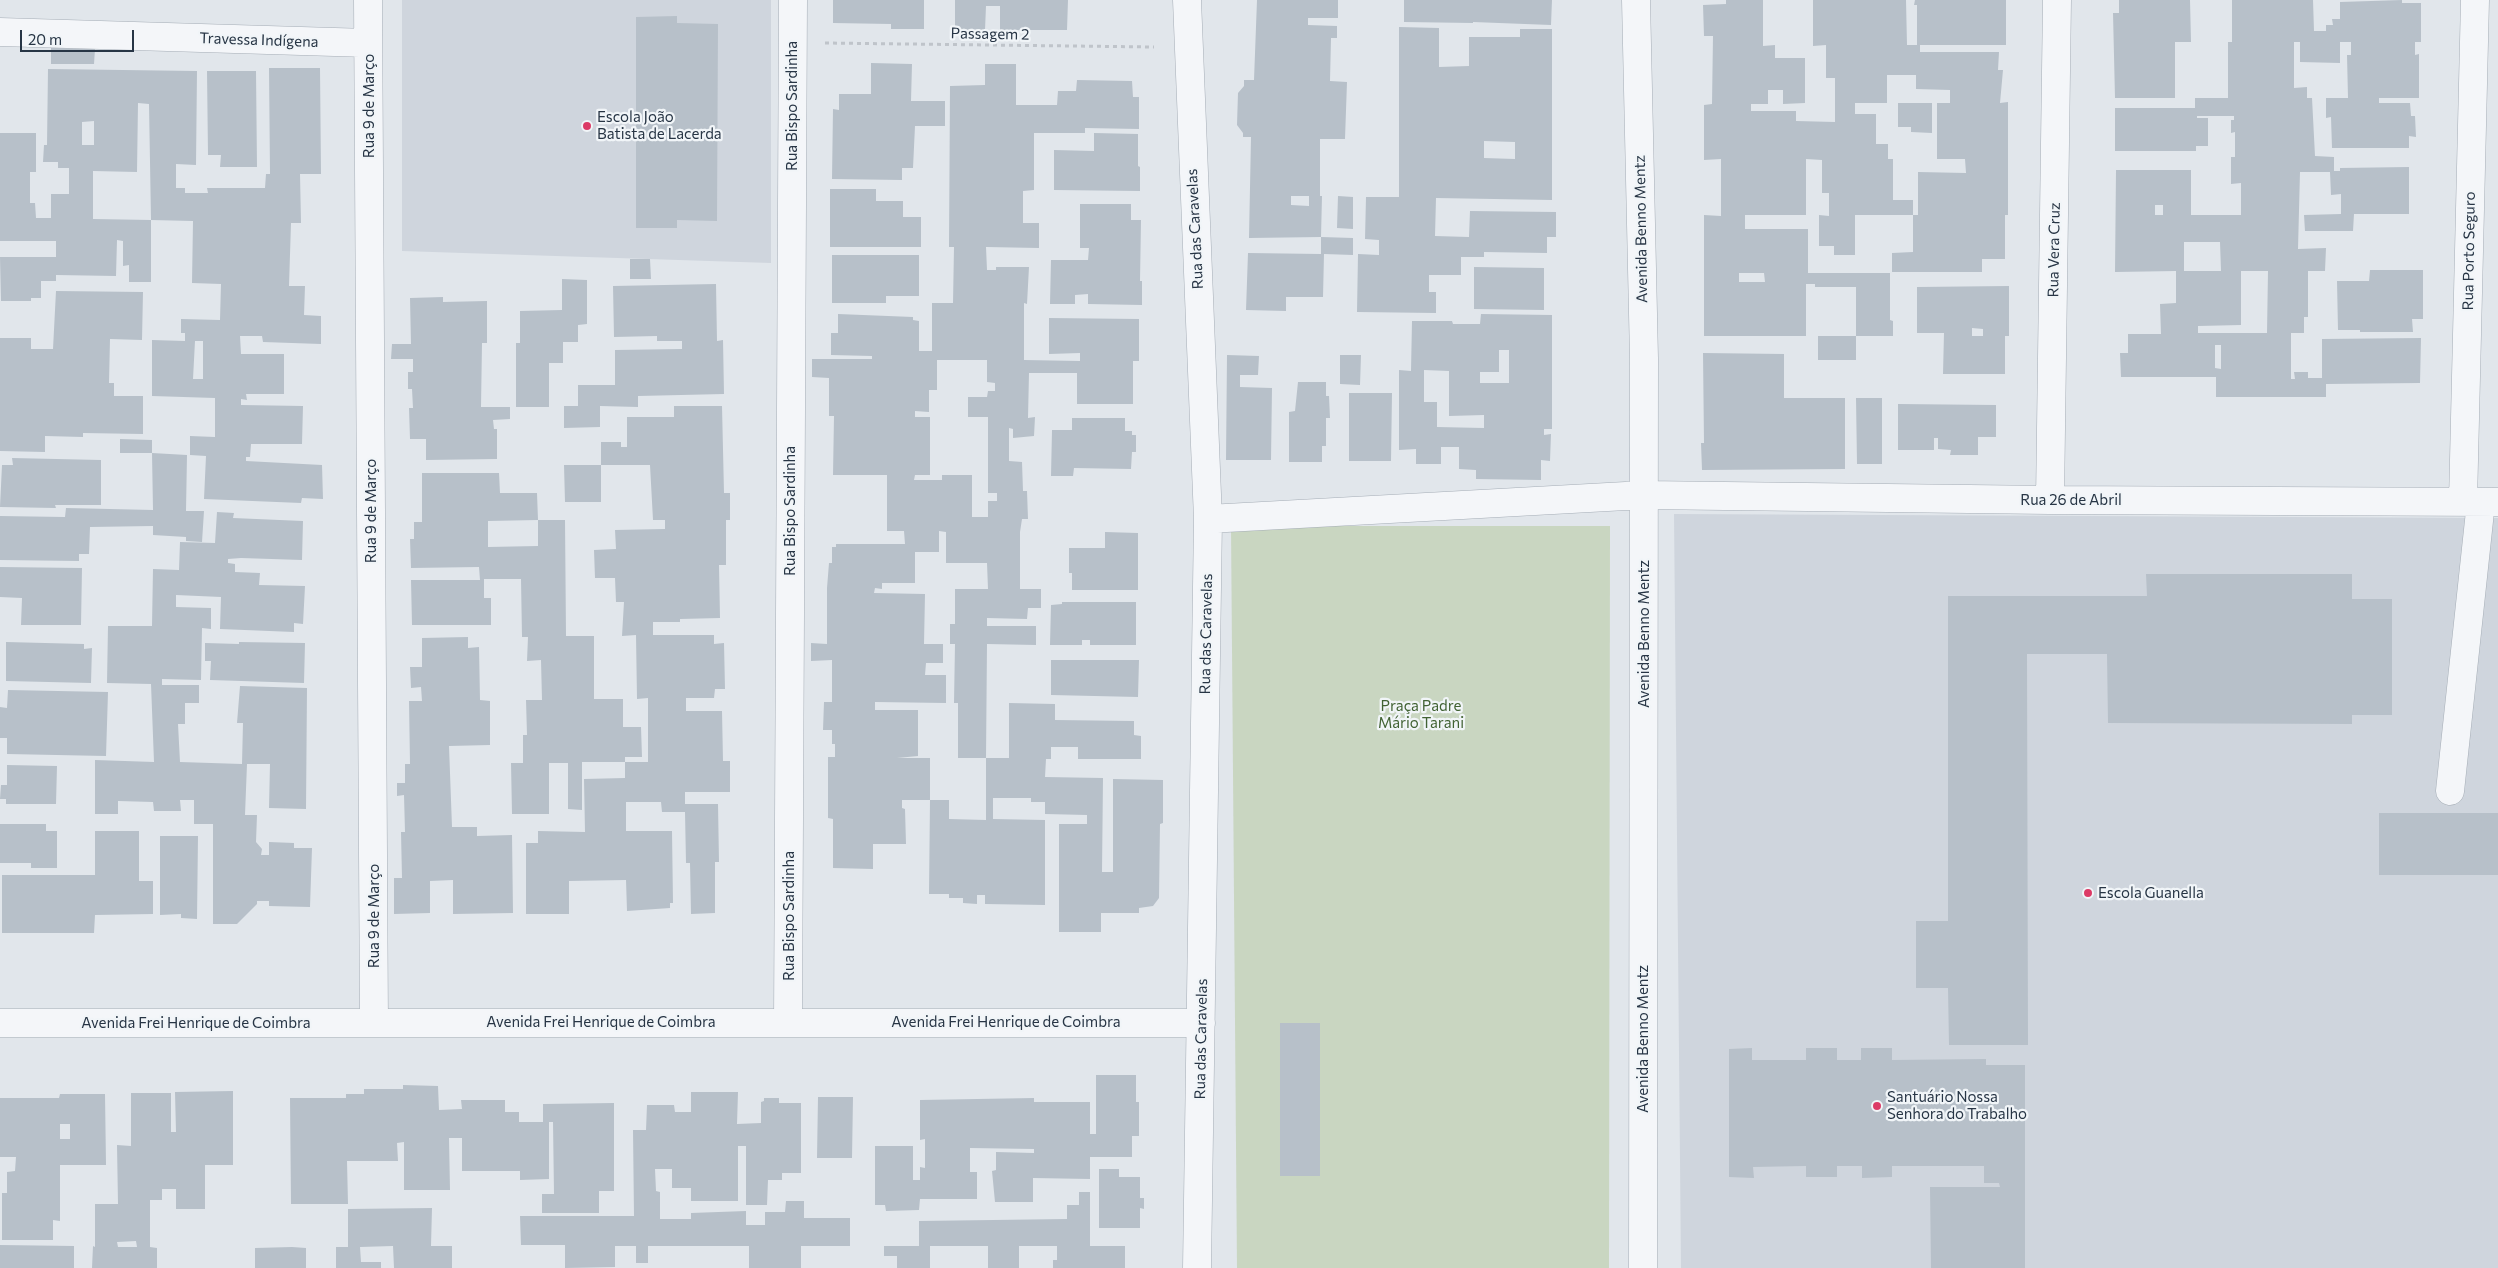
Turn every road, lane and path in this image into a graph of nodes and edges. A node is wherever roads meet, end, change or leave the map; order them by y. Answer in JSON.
{"nodes":[{"id":1,"x":368,"y":0,"type":"edge"},
{"id":2,"x":793,"y":0,"type":"edge"},
{"id":3,"x":1187,"y":0,"type":"edge"},
{"id":4,"x":1636,"y":0,"type":"edge"},
{"id":5,"x":2057,"y":0,"type":"edge"},
{"id":6,"x":2475,"y":0,"type":"edge"},
{"id":7,"x":0,"y":32,"type":"edge"},
{"id":8,"x":368,"y":43,"type":"junction"},
{"id":9,"x":792,"y":43,"type":"junction"},
{"id":10,"x":1187,"y":47,"type":"junction"},
{"id":11,"x":1644,"y":495,"type":"junction"},
{"id":12,"x":2050,"y":500,"type":"junction"},
{"id":13,"x":2481,"y":502,"type":"edge"},
{"id":14,"x":1208,"y":519,"type":"junction"},
{"id":15,"x":2450,"y":791,"type":"dead end"},
{"id":16,"x":788,"y":1022,"type":"junction"},
{"id":17,"x":0,"y":1023,"type":"edge"},
{"id":18,"x":374,"y":1023,"type":"junction"},
{"id":19,"x":1201,"y":1023,"type":"junction"},
{"id":20,"x":1197,"y":1268,"type":"edge"},
{"id":21,"x":1643,"y":1268,"type":"edge"}],
"edges":[{"from":1,"to":8,"type":"street","name":"Rua 9 de Março"},
{"from":2,"to":9,"type":"street","name":"Rua Bispo Sardinha"},
{"from":3,"to":10,"type":"street","name":"Rua das Caravelas"},
{"from":4,"to":11,"type":"street","name":"Avenida Benno Mentz"},
{"from":5,"to":12,"type":"street","name":"Rua Vera Cruz"},
{"from":6,"to":13,"type":"street","name":"Rua Porto Seguro"},
{"from":7,"to":8,"type":"street","name":"Travessa Indígena"},
{"from":8,"to":18,"type":"street","name":"Rua 9 de Março"},
{"from":9,"to":10,"type":"path","name":"Passagem 2"},
{"from":9,"to":16,"type":"street","name":"Rua Bispo Sardinha"},
{"from":10,"to":14,"type":"street","name":"Rua das Caravelas"},
{"from":11,"to":12,"type":"street","name":"Rua 26 de Abril"},
{"from":11,"to":14,"type":"street"},
{"from":11,"to":21,"type":"street","name":"Avenida Benno Mentz"},
{"from":12,"to":13,"type":"street","name":"Rua 26 de Abril"},
{"from":13,"to":15,"type":"street","name":"Rua Porto Seguro"},
{"from":14,"to":19,"type":"street","name":"Rua das Caravelas"},
{"from":16,"to":18,"type":"street","name":"Avenida Frei Henrique de Coimbra"},
{"from":16,"to":19,"type":"street","name":"Avenida Frei Henrique de Coimbra"},
{"from":17,"to":18,"type":"street","name":"Avenida Frei Henrique de Coimbra"},
{"from":19,"to":20,"type":"street","name":"Rua das Caravelas"}]}
